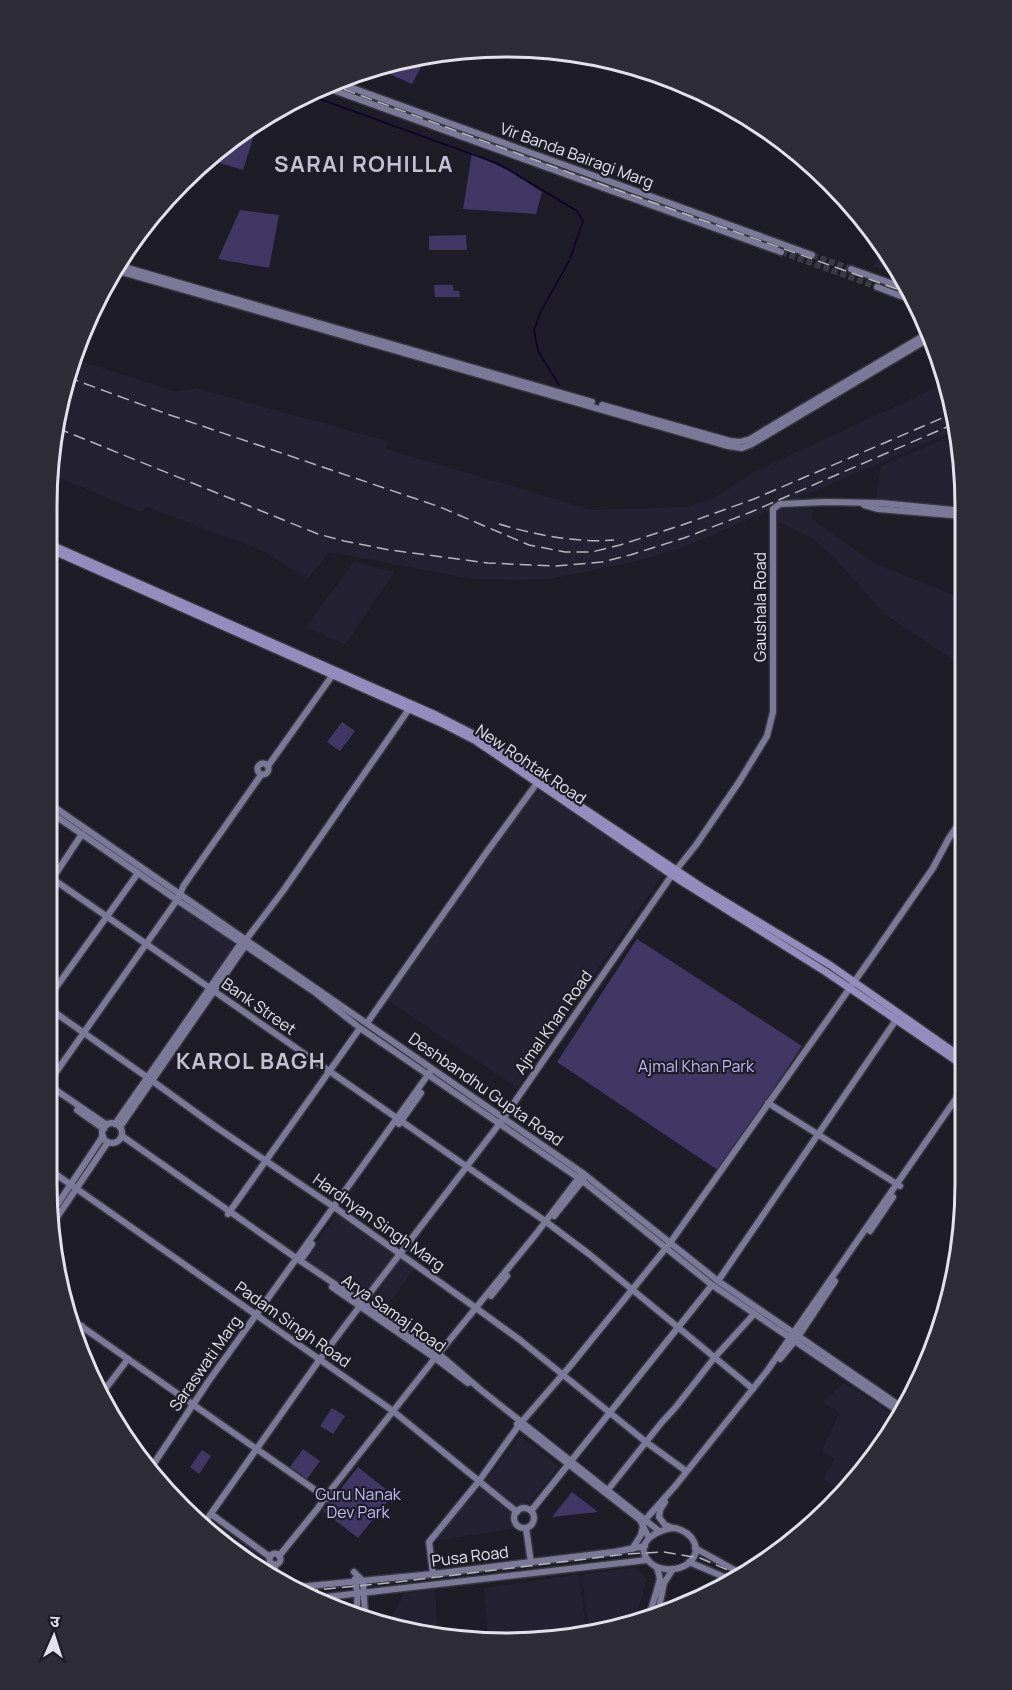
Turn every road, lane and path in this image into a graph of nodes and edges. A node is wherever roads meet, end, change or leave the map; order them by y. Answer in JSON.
{"nodes":[{"id":1,"x":347,"y":86,"type":"edge"},
{"id":2,"x":335,"y":91,"type":"edge"},
{"id":3,"x":781,"y":252,"type":"tunnel mouth"},
{"id":4,"x":812,"y":255,"type":"tunnel mouth"},
{"id":5,"x":126,"y":268,"type":"edge"},
{"id":6,"x":851,"y":269,"type":"tunnel mouth"},
{"id":7,"x":123,"y":272,"type":"edge"},
{"id":8,"x":897,"y":285,"type":"edge"},
{"id":9,"x":877,"y":287,"type":"tunnel mouth"},
{"id":10,"x":903,"y":297,"type":"edge"},
{"id":11,"x":922,"y":337,"type":"edge"},
{"id":12,"x":924,"y":341,"type":"edge"},
{"id":13,"x":881,"y":364,"type":"junction"},
{"id":14,"x":861,"y":503,"type":"junction"},
{"id":15,"x":955,"y":510,"type":"edge"},
{"id":16,"x":955,"y":515,"type":"edge"},
{"id":17,"x":57,"y":548,"type":"edge"},
{"id":18,"x":57,"y":552,"type":"edge"},
{"id":19,"x":334,"y":673,"type":"junction"},
{"id":20,"x":409,"y":709,"type":"junction"},
{"id":21,"x":537,"y":783,"type":"junction"},
{"id":22,"x":57,"y":809,"type":"edge"},
{"id":23,"x":57,"y":817,"type":"edge"},
{"id":24,"x":955,"y":829,"type":"edge"},
{"id":25,"x":82,"y":834,"type":"junction"},
{"id":26,"x":57,"y":868,"type":"edge"},
{"id":27,"x":674,"y":872,"type":"junction"},
{"id":28,"x":138,"y":873,"type":"junction"},
{"id":29,"x":57,"y":882,"type":"edge"},
{"id":30,"x":177,"y":896,"type":"junction"},
{"id":31,"x":106,"y":916,"type":"junction"},
{"id":32,"x":245,"y":940,"type":"junction"},
{"id":33,"x":145,"y":942,"type":"junction"},
{"id":34,"x":57,"y":985,"type":"edge"},
{"id":35,"x":853,"y":985,"type":"junction"},
{"id":36,"x":211,"y":989,"type":"junction"},
{"id":37,"x":57,"y":1013,"type":"edge"},
{"id":38,"x":896,"y":1020,"type":"junction"},
{"id":39,"x":367,"y":1023,"type":"junction"},
{"id":40,"x":360,"y":1028,"type":"junction"},
{"id":41,"x":81,"y":1031,"type":"junction"},
{"id":42,"x":955,"y":1053,"type":"edge"},
{"id":43,"x":955,"y":1060,"type":"edge"},
{"id":44,"x":57,"y":1065,"type":"edge"},
{"id":45,"x":57,"y":1070,"type":"edge"},
{"id":46,"x":329,"y":1072,"type":"junction"},
{"id":47,"x":432,"y":1072,"type":"junction"},
{"id":48,"x":150,"y":1078,"type":"junction"},
{"id":49,"x":57,"y":1094,"type":"edge"},
{"id":50,"x":955,"y":1101,"type":"edge"},
{"id":51,"x":768,"y":1103,"type":"junction"},
{"id":52,"x":955,"y":1107,"type":"edge"},
{"id":53,"x":400,"y":1120,"type":"junction"},
{"id":54,"x":502,"y":1120,"type":"junction"},
{"id":55,"x":117,"y":1125,"type":"junction"},
{"id":56,"x":104,"y":1130,"type":"junction"},
{"id":57,"x":818,"y":1135,"type":"junction"},
{"id":58,"x":121,"y":1138,"type":"junction"},
{"id":59,"x":108,"y":1142,"type":"junction"},
{"id":60,"x":266,"y":1160,"type":"junction"},
{"id":61,"x":466,"y":1166,"type":"junction"},
{"id":62,"x":57,"y":1175,"type":"edge"},
{"id":63,"x":582,"y":1177,"type":"junction"},
{"id":64,"x":899,"y":1185,"type":"junction"},
{"id":65,"x":74,"y":1187,"type":"junction"},
{"id":66,"x":58,"y":1206,"type":"edge"},
{"id":67,"x":335,"y":1208,"type":"junction"},
{"id":68,"x":229,"y":1213,"type":"junction"},
{"id":69,"x":58,"y":1214,"type":"edge"},
{"id":70,"x":547,"y":1222,"type":"junction"},
{"id":71,"x":670,"y":1243,"type":"junction"},
{"id":72,"x":665,"y":1249,"type":"junction"},
{"id":73,"x":400,"y":1253,"type":"junction"},
{"id":74,"x":298,"y":1258,"type":"junction"},
{"id":75,"x":715,"y":1283,"type":"junction"},
{"id":76,"x":632,"y":1290,"type":"junction"},
{"id":77,"x":361,"y":1304,"type":"junction"},
{"id":78,"x":478,"y":1309,"type":"junction"},
{"id":79,"x":256,"y":1314,"type":"junction"},
{"id":80,"x":754,"y":1314,"type":"junction"},
{"id":81,"x":806,"y":1324,"type":"junction"},
{"id":82,"x":82,"y":1326,"type":"edge"},
{"id":83,"x":678,"y":1328,"type":"junction"},
{"id":84,"x":793,"y":1338,"type":"junction"},
{"id":85,"x":808,"y":1344,"type":"junction"},
{"id":86,"x":438,"y":1357,"type":"junction"},
{"id":87,"x":715,"y":1357,"type":"junction"},
{"id":88,"x":128,"y":1359,"type":"junction"},
{"id":89,"x":320,"y":1359,"type":"junction"},
{"id":90,"x":563,"y":1375,"type":"junction"},
{"id":91,"x":106,"y":1388,"type":"edge"},
{"id":92,"x":753,"y":1389,"type":"junction"},
{"id":93,"x":193,"y":1404,"type":"junction"},
{"id":94,"x":898,"y":1404,"type":"edge"},
{"id":95,"x":895,"y":1409,"type":"edge"},
{"id":96,"x":394,"y":1412,"type":"junction"},
{"id":97,"x":609,"y":1412,"type":"junction"},
{"id":98,"x":521,"y":1424,"type":"junction"},
{"id":99,"x":646,"y":1442,"type":"junction"},
{"id":100,"x":256,"y":1448,"type":"junction"},
{"id":101,"x":569,"y":1462,"type":"junction"},
{"id":102,"x":154,"y":1463,"type":"edge"},
{"id":103,"x":686,"y":1471,"type":"junction"},
{"id":104,"x":479,"y":1482,"type":"junction"},
{"id":105,"x":607,"y":1492,"type":"junction"},
{"id":106,"x":327,"y":1498,"type":"junction"},
{"id":107,"x":531,"y":1511,"type":"junction"},
{"id":108,"x":517,"y":1512,"type":"junction"},
{"id":109,"x":211,"y":1514,"type":"junction"},
{"id":110,"x":207,"y":1519,"type":"edge"},
{"id":111,"x":645,"y":1521,"type":"junction"},
{"id":112,"x":526,"y":1528,"type":"junction"},
{"id":113,"x":673,"y":1528,"type":"junction"},
{"id":114,"x":659,"y":1531,"type":"junction"},
{"id":115,"x":649,"y":1538,"type":"junction"},
{"id":116,"x":645,"y":1546,"type":"junction"},
{"id":117,"x":695,"y":1548,"type":"junction"},
{"id":118,"x":632,"y":1549,"type":"junction"},
{"id":119,"x":279,"y":1556,"type":"junction"},
{"id":120,"x":270,"y":1557,"type":"junction"},
{"id":121,"x":647,"y":1560,"type":"junction"},
{"id":122,"x":689,"y":1562,"type":"junction"},
{"id":123,"x":531,"y":1563,"type":"junction"},
{"id":124,"x":275,"y":1565,"type":"junction"},
{"id":125,"x":657,"y":1567,"type":"junction"},
{"id":126,"x":275,"y":1569,"type":"edge"},
{"id":127,"x":673,"y":1569,"type":"junction"},
{"id":128,"x":735,"y":1570,"type":"edge"},
{"id":129,"x":433,"y":1574,"type":"junction"},
{"id":130,"x":723,"y":1577,"type":"edge"},
{"id":131,"x":355,"y":1581,"type":"junction"},
{"id":132,"x":363,"y":1581,"type":"junction"},
{"id":133,"x":306,"y":1586,"type":"edge"},
{"id":134,"x":361,"y":1593,"type":"junction"},
{"id":135,"x":329,"y":1597,"type":"edge"},
{"id":136,"x":659,"y":1606,"type":"edge"},
{"id":137,"x":357,"y":1607,"type":"edge"},
{"id":138,"x":651,"y":1609,"type":"edge"},
{"id":139,"x":364,"y":1610,"type":"edge"}],
"edges":[{"from":1,"to":4,"type":"street","name":"Vir Banda Bairagi Marg"},
{"from":2,"to":3,"type":"street","name":"Vir Banda Bairagi Marg"},
{"from":5,"to":13,"type":"street"},
{"from":6,"to":8,"type":"street"},
{"from":7,"to":13,"type":"street"},
{"from":9,"to":10,"type":"street"},
{"from":11,"to":13,"type":"street"},
{"from":12,"to":13,"type":"street"},
{"from":14,"to":15,"type":"street","name":"Gaushala Road"},
{"from":14,"to":16,"type":"street"},
{"from":14,"to":27,"type":"street","name":"Gaushala Road"},
{"from":17,"to":19,"type":"main road","name":"New Rohtak Road"},
{"from":18,"to":19,"type":"main road","name":"New Rohtak Road"},
{"from":19,"to":20,"type":"main road","name":"New Rohtak Road"},
{"from":19,"to":27,"type":"main road","name":"New Rohtak Road"},
{"from":19,"to":30,"type":"street"},
{"from":20,"to":21,"type":"main road","name":"New Rohtak Road"},
{"from":20,"to":32,"type":"street"},
{"from":21,"to":27,"type":"main road","name":"New Rohtak Road"},
{"from":21,"to":39,"type":"street"},
{"from":22,"to":30,"type":"street","name":"Deshbandhu Gupta Road"},
{"from":23,"to":25,"type":"street","name":"Deshbandhu Gupta Road"},
{"from":24,"to":35,"type":"street"},
{"from":25,"to":26,"type":"street"},
{"from":25,"to":28,"type":"street","name":"Deshbandhu Gupta Road"},
{"from":27,"to":35,"type":"main road","name":"New Rohtak Road"},
{"from":27,"to":54,"type":"street","name":"Ajmal Khan Road"},
{"from":28,"to":30,"type":"street","name":"Deshbandhu Gupta Road"},
{"from":28,"to":31,"type":"street"},
{"from":29,"to":31,"type":"street","name":"Bank Street"},
{"from":30,"to":32,"type":"street","name":"Deshbandhu Gupta Road"},
{"from":30,"to":33,"type":"street"},
{"from":31,"to":33,"type":"street","name":"Bank Street"},
{"from":31,"to":34,"type":"street"},
{"from":32,"to":36,"type":"street"},
{"from":32,"to":39,"type":"street","name":"Deshbandhu Gupta Road"},
{"from":32,"to":40,"type":"street","name":"Deshbandhu Gupta Road"},
{"from":33,"to":36,"type":"street","name":"Bank Street"},
{"from":33,"to":41,"type":"street"},
{"from":35,"to":38,"type":"main road","name":"New Rohtak Road"},
{"from":35,"to":42,"type":"main road","name":"New Rohtak Road"},
{"from":35,"to":51,"type":"street"},
{"from":36,"to":46,"type":"street","name":"Bank Street"},
{"from":36,"to":48,"type":"street"},
{"from":37,"to":41,"type":"street","name":"Hardhyan Singh Marg"},
{"from":38,"to":43,"type":"main road","name":"New Rohtak Road"},
{"from":38,"to":57,"type":"street"},
{"from":39,"to":47,"type":"street","name":"Deshbandhu Gupta Road"},
{"from":40,"to":46,"type":"street"},
{"from":40,"to":47,"type":"street","name":"Deshbandhu Gupta Road"},
{"from":41,"to":44,"type":"street"},
{"from":41,"to":45,"type":"street"},
{"from":41,"to":48,"type":"street","name":"Hardhyan Singh Marg"},
{"from":46,"to":53,"type":"street","name":"Bank Street"},
{"from":46,"to":60,"type":"street"},
{"from":47,"to":53,"type":"street","name":"Saraswati Marg"},
{"from":47,"to":54,"type":"street","name":"Deshbandhu Gupta Road"},
{"from":48,"to":55,"type":"street"},
{"from":48,"to":60,"type":"street","name":"Hardhyan Singh Marg"},
{"from":49,"to":56,"type":"street"},
{"from":50,"to":64,"type":"street"},
{"from":51,"to":57,"type":"street"},
{"from":51,"to":71,"type":"street"},
{"from":52,"to":64,"type":"street"},
{"from":53,"to":61,"type":"street","name":"Bank Street"},
{"from":53,"to":67,"type":"street","name":"Saraswati Marg"},
{"from":54,"to":61,"type":"street","name":"Ajmal Khan Road"},
{"from":54,"to":63,"type":"street","name":"Deshbandhu Gupta Road"},
{"from":55,"to":56,"type":"street"},
{"from":55,"to":58,"type":"street"},
{"from":56,"to":59,"type":"street"},
{"from":56,"to":65,"type":"street"},
{"from":57,"to":64,"type":"street"},
{"from":57,"to":75,"type":"street"},
{"from":58,"to":59,"type":"street"},
{"from":58,"to":68,"type":"street","name":"Arya Samaj Road"},
{"from":59,"to":65,"type":"street"},
{"from":60,"to":67,"type":"street","name":"Hardhyan Singh Marg"},
{"from":60,"to":68,"type":"street"},
{"from":61,"to":70,"type":"street","name":"Bank Street"},
{"from":61,"to":73,"type":"street","name":"Ajmal Khan Road"},
{"from":62,"to":65,"type":"street","name":"Padam Singh Road"},
{"from":63,"to":70,"type":"street"},
{"from":63,"to":71,"type":"street","name":"Deshbandhu Gupta Road"},
{"from":63,"to":72,"type":"street","name":"Deshbandhu Gupta Road"},
{"from":64,"to":81,"type":"street"},
{"from":64,"to":84,"type":"street"},
{"from":65,"to":66,"type":"street"},
{"from":65,"to":69,"type":"street"},
{"from":65,"to":79,"type":"street","name":"Padam Singh Road"},
{"from":67,"to":73,"type":"street","name":"Hardhyan Singh Marg"},
{"from":67,"to":74,"type":"street","name":"Saraswati Marg"},
{"from":68,"to":74,"type":"street","name":"Arya Samaj Road"},
{"from":70,"to":76,"type":"street","name":"Bank Street"},
{"from":70,"to":78,"type":"street"},
{"from":71,"to":72,"type":"street"},
{"from":71,"to":75,"type":"street","name":"Deshbandhu Gupta Road"},
{"from":72,"to":75,"type":"street","name":"Deshbandhu Gupta Road"},
{"from":72,"to":76,"type":"street"},
{"from":73,"to":77,"type":"street","name":"Ajmal Khan Road"},
{"from":73,"to":78,"type":"street","name":"Hardhyan Singh Marg"},
{"from":74,"to":77,"type":"street","name":"Arya Samaj Road"},
{"from":74,"to":79,"type":"street","name":"Saraswati Marg"},
{"from":75,"to":80,"type":"street","name":"Deshbandhu Gupta Road"},
{"from":75,"to":83,"type":"street"},
{"from":75,"to":84,"type":"street","name":"Deshbandhu Gupta Road"},
{"from":76,"to":83,"type":"street","name":"Bank Street"},
{"from":76,"to":90,"type":"street"},
{"from":77,"to":86,"type":"street","name":"Arya Samaj Road"},
{"from":77,"to":89,"type":"street","name":"Ajmal Khan Road"},
{"from":78,"to":86,"type":"street"},
{"from":78,"to":90,"type":"street","name":"Hardhyan Singh Marg"},
{"from":79,"to":89,"type":"street","name":"Padam Singh Road"},
{"from":79,"to":93,"type":"street","name":"Saraswati Marg"},
{"from":80,"to":84,"type":"street","name":"Deshbandhu Gupta Road"},
{"from":80,"to":87,"type":"street"},
{"from":81,"to":84,"type":"street"},
{"from":81,"to":85,"type":"street"},
{"from":82,"to":88,"type":"street"},
{"from":83,"to":87,"type":"street","name":"Bank Street"},
{"from":83,"to":97,"type":"street"},
{"from":84,"to":85,"type":"street","name":"Deshbandhu Gupta Road"},
{"from":84,"to":92,"type":"street"},
{"from":84,"to":95,"type":"street","name":"Deshbandhu Gupta Road"},
{"from":84,"to":113,"type":"street"},
{"from":85,"to":94,"type":"street","name":"Deshbandhu Gupta Road"},
{"from":86,"to":96,"type":"street"},
{"from":86,"to":98,"type":"street","name":"Arya Samaj Road"},
{"from":87,"to":92,"type":"street","name":"Bank Street"},
{"from":87,"to":99,"type":"street"},
{"from":88,"to":91,"type":"street"},
{"from":88,"to":93,"type":"street"},
{"from":89,"to":96,"type":"street","name":"Padam Singh Road"},
{"from":89,"to":100,"type":"street","name":"Ajmal Khan Road"},
{"from":90,"to":97,"type":"street","name":"Hardhyan Singh Marg"},
{"from":90,"to":98,"type":"street"},
{"from":92,"to":103,"type":"street"},
{"from":93,"to":100,"type":"street"},
{"from":93,"to":102,"type":"street","name":"Saraswati Marg"},
{"from":96,"to":104,"type":"street","name":"Padam Singh Road"},
{"from":96,"to":106,"type":"street"},
{"from":97,"to":99,"type":"street","name":"Hardhyan Singh Marg"},
{"from":97,"to":101,"type":"street"},
{"from":98,"to":101,"type":"street","name":"Arya Samaj Road"},
{"from":98,"to":104,"type":"street"},
{"from":99,"to":103,"type":"street","name":"Hardhyan Singh Marg"},
{"from":99,"to":105,"type":"street"},
{"from":100,"to":106,"type":"street"},
{"from":100,"to":109,"type":"street","name":"Ajmal Khan Road"},
{"from":101,"to":105,"type":"street","name":"Arya Samaj Road"},
{"from":101,"to":107,"type":"street"},
{"from":103,"to":111,"type":"street"},
{"from":104,"to":108,"type":"street","name":"Padam Singh Road"},
{"from":104,"to":129,"type":"street"},
{"from":105,"to":111,"type":"street"},
{"from":106,"to":119,"type":"street"},
{"from":107,"to":108,"type":"street"},
{"from":107,"to":112,"type":"street"},
{"from":108,"to":112,"type":"street"},
{"from":109,"to":110,"type":"street","name":"Ajmal Khan Road"},
{"from":109,"to":120,"type":"street"},
{"from":111,"to":114,"type":"street"},
{"from":111,"to":115,"type":"street"},
{"from":111,"to":118,"type":"street"},
{"from":112,"to":123,"type":"street"},
{"from":113,"to":114,"type":"street"},
{"from":113,"to":117,"type":"street"},
{"from":114,"to":115,"type":"street"},
{"from":115,"to":116,"type":"street"},
{"from":116,"to":118,"type":"street","name":"Pusa Road"},
{"from":116,"to":121,"type":"street"},
{"from":117,"to":122,"type":"street"},
{"from":117,"to":128,"type":"street"},
{"from":118,"to":123,"type":"street","name":"Pusa Road"},
{"from":119,"to":120,"type":"street"},
{"from":119,"to":124,"type":"street"},
{"from":120,"to":124,"type":"street"},
{"from":121,"to":125,"type":"street"},
{"from":121,"to":134,"type":"street","name":"Pusa Road"},
{"from":122,"to":127,"type":"street"},
{"from":122,"to":130,"type":"street"},
{"from":123,"to":129,"type":"street","name":"Pusa Road"},
{"from":124,"to":126,"type":"street"},
{"from":125,"to":127,"type":"street"},
{"from":125,"to":138,"type":"street"},
{"from":127,"to":136,"type":"street"},
{"from":129,"to":132,"type":"street","name":"Pusa Road"},
{"from":131,"to":132,"type":"street","name":"Pusa Road"},
{"from":131,"to":133,"type":"street","name":"Pusa Road"},
{"from":131,"to":134,"type":"street"},
{"from":132,"to":134,"type":"street"},
{"from":134,"to":135,"type":"street","name":"Pusa Road"},
{"from":134,"to":137,"type":"street"},
{"from":134,"to":139,"type":"street"}]}
